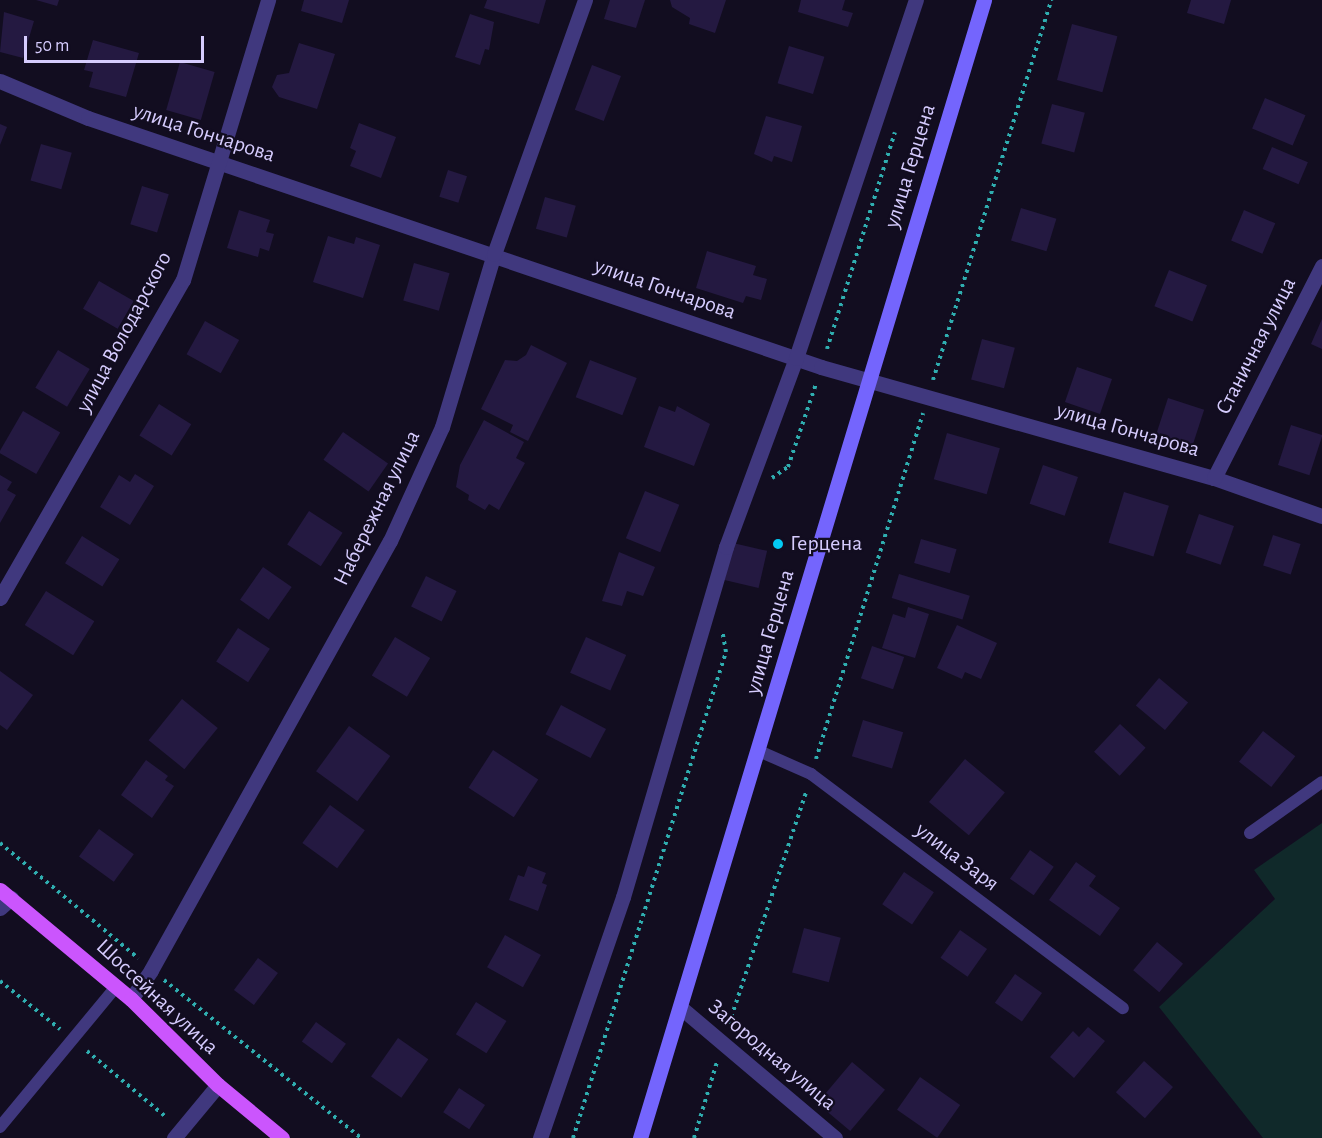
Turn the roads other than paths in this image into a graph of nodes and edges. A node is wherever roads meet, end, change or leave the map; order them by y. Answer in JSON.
{"nodes":[{"id":1,"x":268,"y":0,"type":"edge"},
{"id":2,"x":585,"y":0,"type":"edge"},
{"id":3,"x":916,"y":0,"type":"edge"},
{"id":4,"x":984,"y":0,"type":"edge"},
{"id":5,"x":0,"y":81,"type":"edge"},
{"id":6,"x":221,"y":163,"type":"junction"},
{"id":7,"x":494,"y":254,"type":"junction"},
{"id":8,"x":1322,"y":266,"type":"edge"},
{"id":9,"x":796,"y":358,"type":"junction"},
{"id":10,"x":868,"y":380,"type":"junction"},
{"id":11,"x":1214,"y":478,"type":"junction"},
{"id":12,"x":1322,"y":516,"type":"edge"},
{"id":13,"x":0,"y":598,"type":"edge"},
{"id":14,"x":759,"y":751,"type":"junction"},
{"id":15,"x":1322,"y":782,"type":"edge"},
{"id":16,"x":1250,"y":833,"type":"dead end"},
{"id":17,"x":4,"y":899,"type":"edge"},
{"id":18,"x":116,"y":987,"type":"junction"},
{"id":19,"x":131,"y":999,"type":"junction"},
{"id":20,"x":680,"y":1007,"type":"junction"},
{"id":21,"x":1123,"y":1008,"type":"dead end"},
{"id":22,"x":218,"y":1085,"type":"junction"},
{"id":23,"x":0,"y":1127,"type":"edge"},
{"id":24,"x":178,"y":1134,"type":"edge"},
{"id":25,"x":282,"y":1138,"type":"edge"},
{"id":26,"x":540,"y":1138,"type":"edge"},
{"id":27,"x":640,"y":1138,"type":"edge"},
{"id":28,"x":836,"y":1138,"type":"edge"}],
"edges":[{"from":1,"to":6,"type":"street","name":"улица Володарского"},
{"from":2,"to":7,"type":"street","name":"Набережная улица"},
{"from":3,"to":9,"type":"street"},
{"from":4,"to":10,"type":"main road","name":"улица Герцена"},
{"from":5,"to":6,"type":"street","name":"улица Гончарова"},
{"from":6,"to":7,"type":"street","name":"улица Гончарова"},
{"from":6,"to":13,"type":"street","name":"улица Володарского"},
{"from":7,"to":9,"type":"street","name":"улица Гончарова"},
{"from":7,"to":19,"type":"street","name":"Набережная улица"},
{"from":8,"to":11,"type":"street","name":"Станичная улица"},
{"from":9,"to":10,"type":"street","name":"улица Гончарова"},
{"from":9,"to":26,"type":"street"},
{"from":10,"to":11,"type":"street","name":"улица Гончарова"},
{"from":10,"to":14,"type":"main road","name":"улица Герцена"},
{"from":11,"to":12,"type":"street","name":"улица Гончарова"},
{"from":14,"to":20,"type":"main road","name":"улица Герцена"},
{"from":14,"to":21,"type":"lane","name":"улица Заря"},
{"from":15,"to":16,"type":"lane"},
{"from":17,"to":18,"type":"main road","name":"Шоссейная улица"},
{"from":18,"to":19,"type":"main road","name":"Шоссейная улица"},
{"from":18,"to":23,"type":"lane"},
{"from":19,"to":22,"type":"main road","name":"Шоссейная улица"},
{"from":20,"to":27,"type":"main road","name":"улица Герцена"},
{"from":20,"to":28,"type":"street","name":"Загородная улица"},
{"from":22,"to":24,"type":"street"},
{"from":22,"to":25,"type":"main road","name":"Шоссейная улица"}]}
